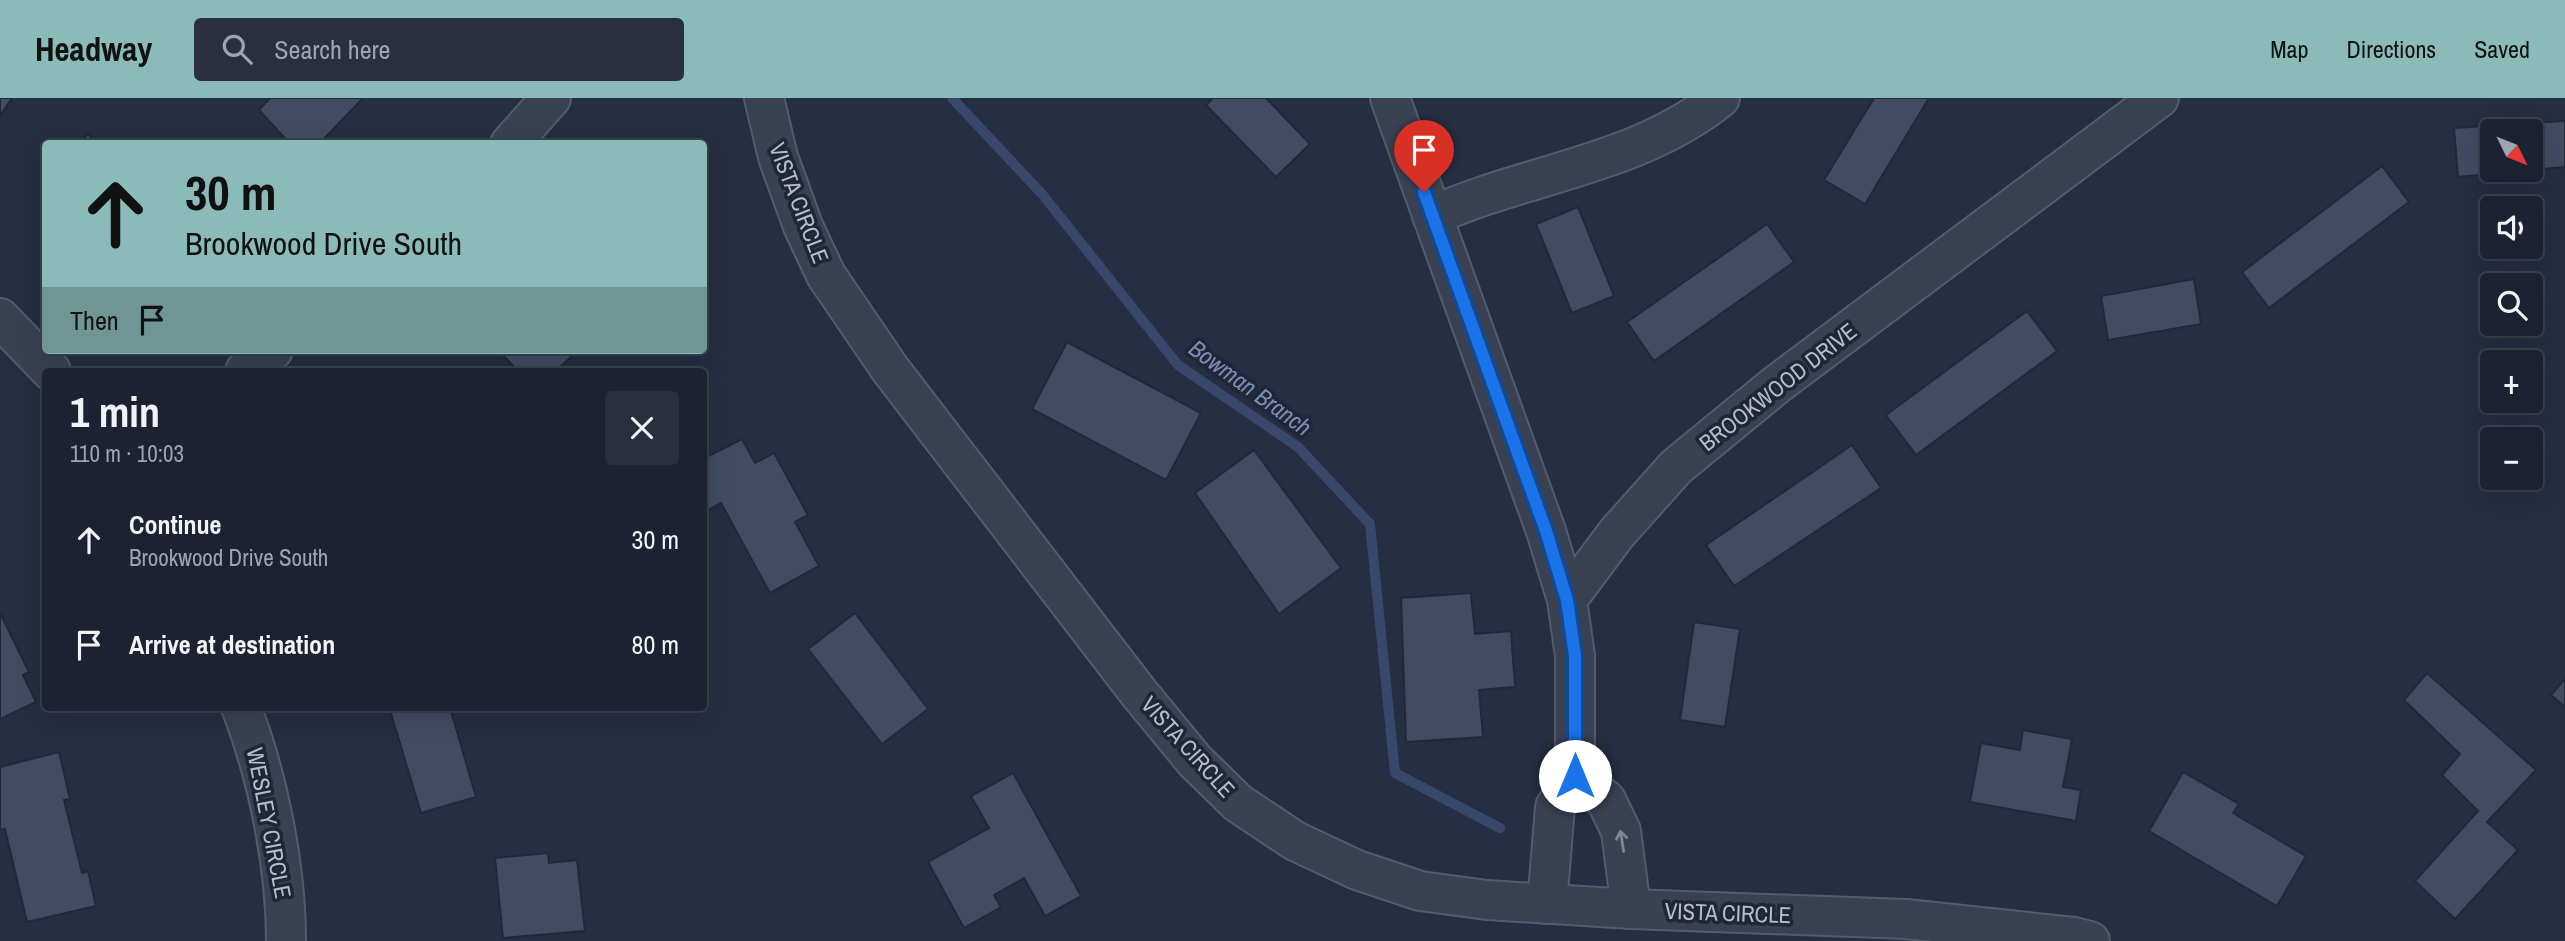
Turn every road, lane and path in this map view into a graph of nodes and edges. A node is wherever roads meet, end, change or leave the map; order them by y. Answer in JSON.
{"nodes":[{"id":1,"x":551,"y":98,"type":"edge"},
{"id":2,"x":764,"y":98,"type":"edge"},
{"id":3,"x":1390,"y":98,"type":"edge"},
{"id":4,"x":1720,"y":98,"type":"edge"},
{"id":5,"x":2159,"y":98,"type":"edge"},
{"id":6,"x":514,"y":140,"type":"edge"},
{"id":7,"x":1432,"y":216,"type":"junction"},
{"id":8,"x":0,"y":318,"type":"edge"},
{"id":9,"x":268,"y":354,"type":"edge"},
{"id":10,"x":48,"y":368,"type":"edge"},
{"id":11,"x":249,"y":368,"type":"edge"},
{"id":12,"x":1567,"y":600,"type":"junction"},
{"id":13,"x":242,"y":711,"type":"edge"},
{"id":14,"x":1575,"y":776,"type":"junction"},
{"id":15,"x":1547,"y":904,"type":"junction"},
{"id":16,"x":1631,"y":909,"type":"junction"},
{"id":17,"x":286,"y":941,"type":"edge"},
{"id":18,"x":2090,"y":941,"type":"edge"}],
"edges":[{"from":1,"to":6,"type":"street"},
{"from":2,"to":15,"type":"street","name":"VISTA CIRCLE"},
{"from":3,"to":7,"type":"street"},
{"from":4,"to":7,"type":"street"},
{"from":5,"to":12,"type":"street","name":"BROOKWOOD DRIVE"},
{"from":7,"to":12,"type":"street"},
{"from":8,"to":10,"type":"street"},
{"from":9,"to":11,"type":"street"},
{"from":12,"to":14,"type":"street"},
{"from":13,"to":17,"type":"street","name":"WESLEY CIRCLE"},
{"from":14,"to":15,"type":"street"},
{"from":16,"to":14,"type":"street","one_way":true},
{"from":15,"to":16,"type":"street","name":"VISTA CIRCLE"},
{"from":16,"to":18,"type":"street","name":"VISTA CIRCLE"}]}
